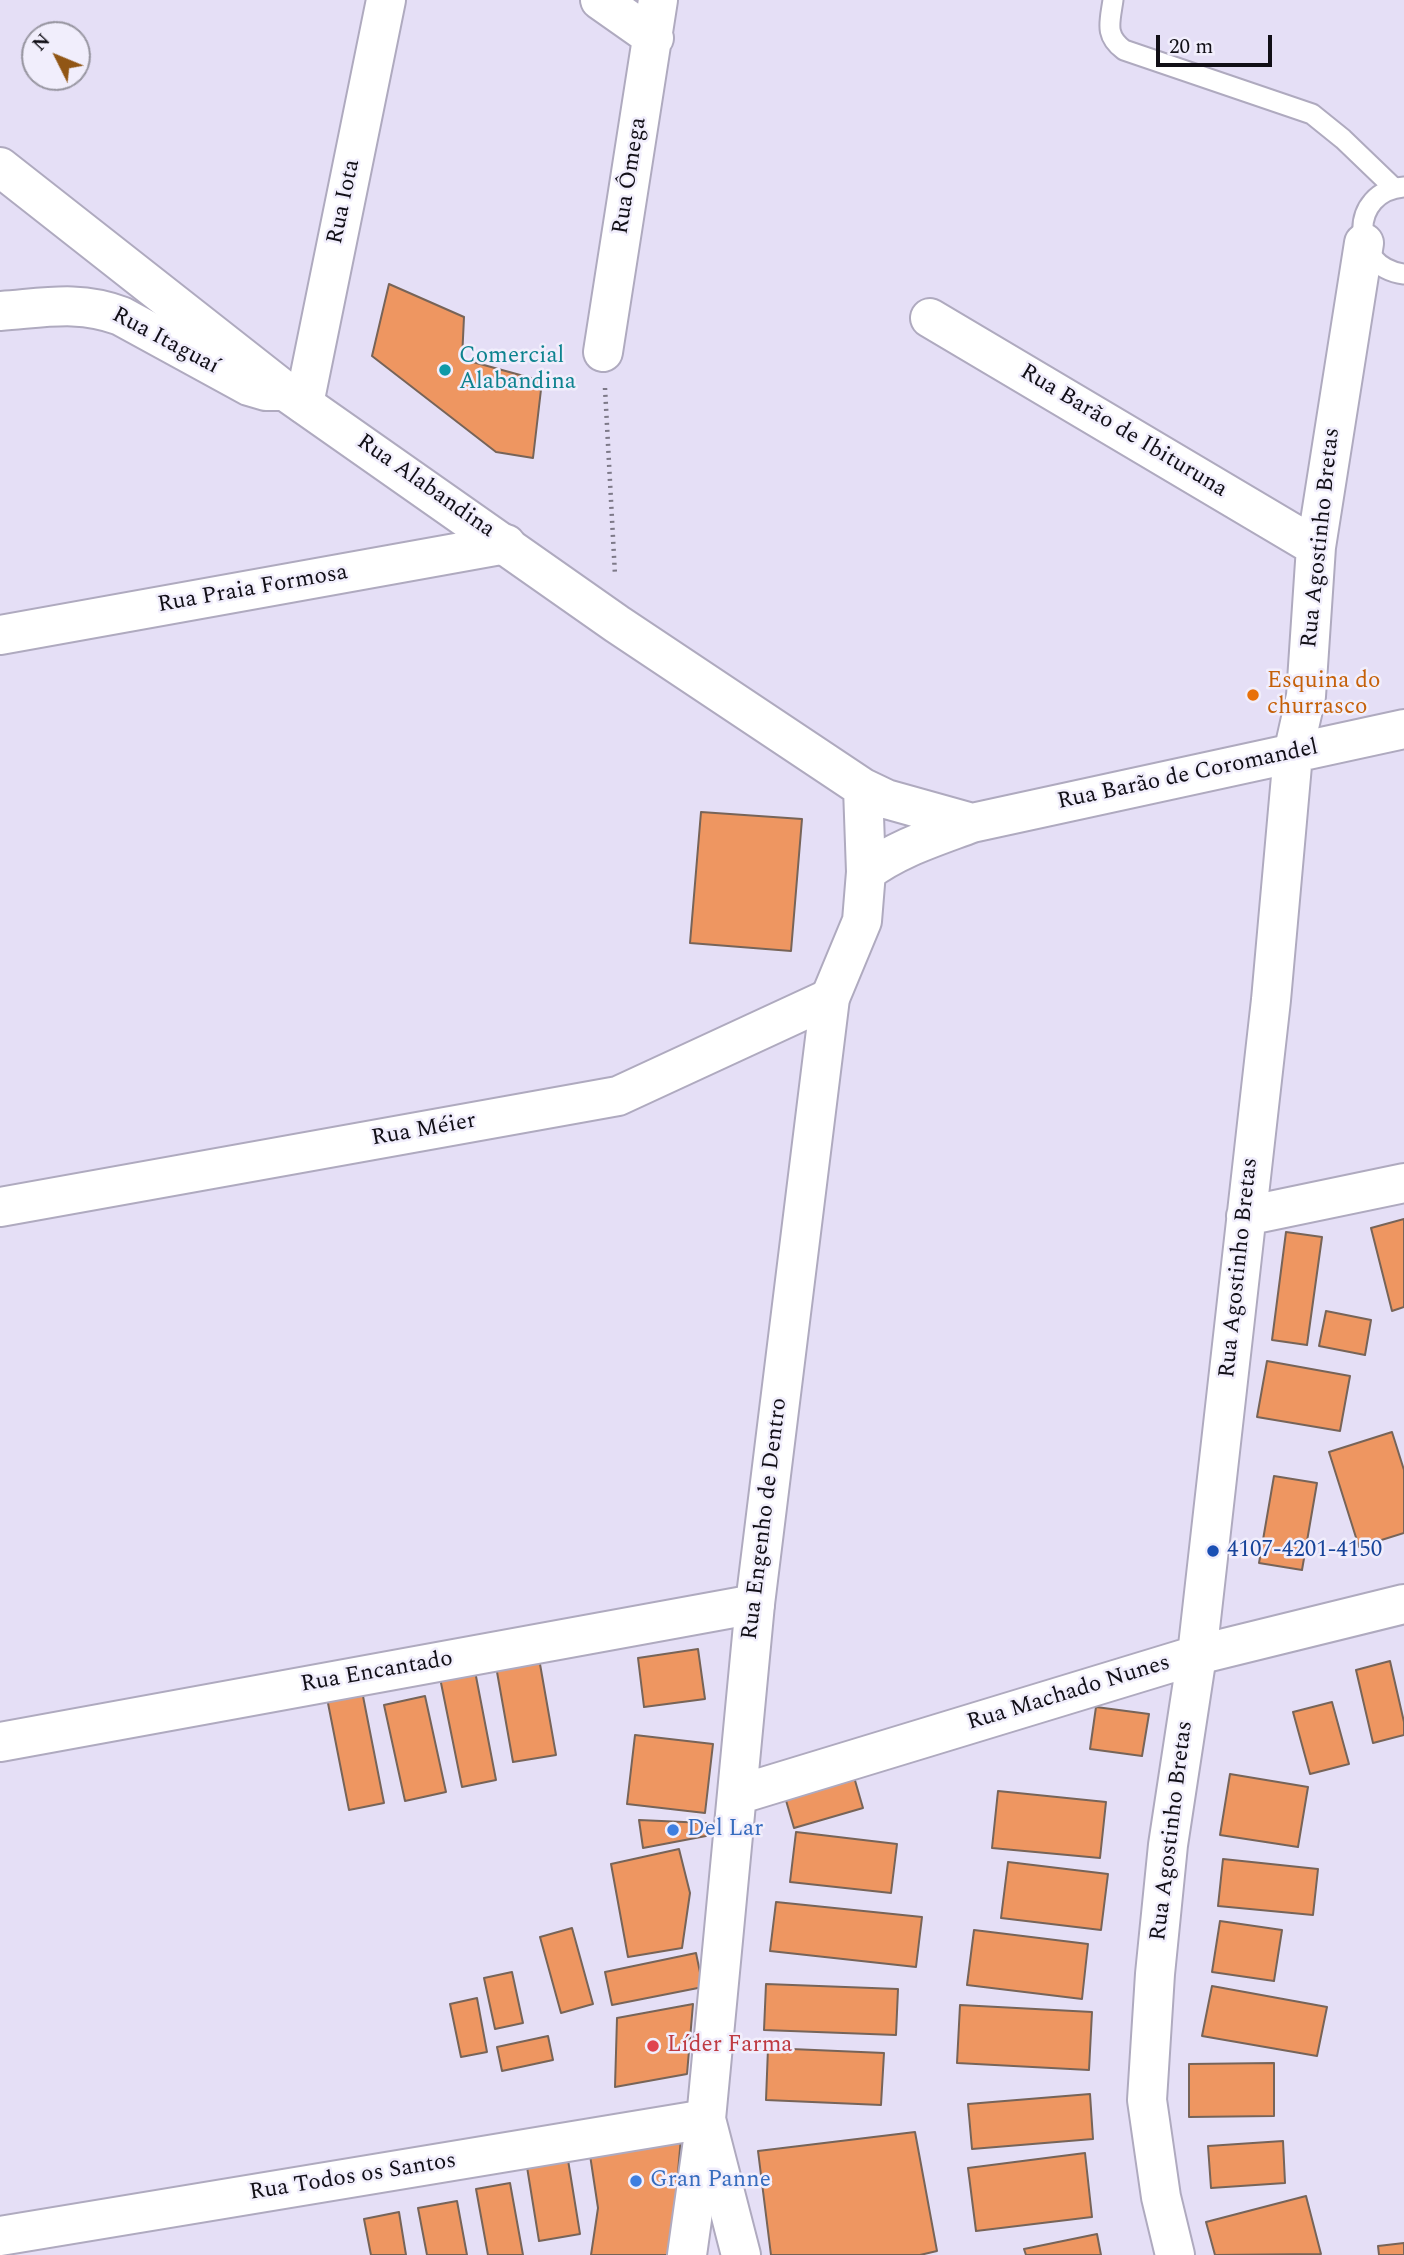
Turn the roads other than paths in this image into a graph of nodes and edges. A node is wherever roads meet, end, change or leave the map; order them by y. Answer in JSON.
{"nodes":[{"id":1,"x":386,"y":0,"type":"edge"},
{"id":2,"x":600,"y":0,"type":"edge"},
{"id":3,"x":658,"y":0,"type":"edge"},
{"id":4,"x":1113,"y":0,"type":"edge"},
{"id":5,"x":654,"y":38,"type":"junction"},
{"id":6,"x":0,"y":167,"type":"edge"},
{"id":7,"x":1399,"y":187,"type":"edge"},
{"id":8,"x":1360,"y":261,"type":"junction"},
{"id":9,"x":1404,"y":274,"type":"edge"},
{"id":10,"x":0,"y":312,"type":"edge"},
{"id":11,"x":930,"y":318,"type":"dead end"},
{"id":12,"x":603,"y":352,"type":"road end"},
{"id":13,"x":295,"y":397,"type":"junction"},
{"id":14,"x":506,"y":544,"type":"junction"},
{"id":15,"x":1317,"y":547,"type":"junction"},
{"id":16,"x":0,"y":635,"type":"edge"},
{"id":17,"x":1404,"y":729,"type":"edge"},
{"id":18,"x":1293,"y":754,"type":"junction"},
{"id":19,"x":863,"y":788,"type":"junction"},
{"id":20,"x":972,"y":823,"type":"junction"},
{"id":21,"x":866,"y":872,"type":"junction"},
{"id":22,"x":830,"y":998,"type":"junction"},
{"id":23,"x":1404,"y":1183,"type":"edge"},
{"id":24,"x":0,"y":1207,"type":"edge"},
{"id":25,"x":1246,"y":1216,"type":"junction"},
{"id":26,"x":754,"y":1604,"type":"junction"},
{"id":27,"x":1404,"y":1604,"type":"edge"},
{"id":28,"x":1196,"y":1655,"type":"junction"},
{"id":29,"x":0,"y":1742,"type":"edge"},
{"id":30,"x":737,"y":1795,"type":"junction"},
{"id":31,"x":706,"y":2119,"type":"junction"},
{"id":32,"x":0,"y":2236,"type":"edge"},
{"id":33,"x":687,"y":2255,"type":"edge"},
{"id":34,"x":741,"y":2255,"type":"edge"},
{"id":35,"x":1175,"y":2255,"type":"edge"}],
"edges":[{"from":1,"to":13,"type":"street","name":"Rua Iota"},
{"from":2,"to":5,"type":"street"},
{"from":3,"to":5,"type":"street","name":"Rua Ômega"},
{"from":4,"to":7,"type":"lane"},
{"from":5,"to":12,"type":"street","name":"Rua Ômega"},
{"from":6,"to":13,"type":"street","name":"Rua Alabandina"},
{"from":7,"to":8,"type":"lane"},
{"from":8,"to":9,"type":"lane"},
{"from":8,"to":15,"type":"street","name":"Rua Agostinho Bretas"},
{"from":10,"to":13,"type":"street","name":"Rua Itaguaí"},
{"from":11,"to":15,"type":"street","name":"Rua Barão de Ibituruna"},
{"from":13,"to":14,"type":"street","name":"Rua Alabandina"},
{"from":14,"to":16,"type":"street","name":"Rua Praia Formosa"},
{"from":14,"to":19,"type":"street","name":"Rua Alabandina"},
{"from":15,"to":18,"type":"street","name":"Rua Agostinho Bretas"},
{"from":17,"to":18,"type":"street","name":"Rua Barão de Coromandel"},
{"from":18,"to":20,"type":"street","name":"Rua Barão de Coromandel"},
{"from":18,"to":25,"type":"street","name":"Rua Agostinho Bretas"},
{"from":19,"to":20,"type":"street","name":"Rua Barão de Coromandel"},
{"from":19,"to":21,"type":"street","name":"Rua Engenho de Dentro"},
{"from":20,"to":21,"type":"street","name":"Rua Barão de Coromandel"},
{"from":21,"to":22,"type":"street","name":"Rua Engenho de Dentro"},
{"from":22,"to":24,"type":"street","name":"Rua Méier"},
{"from":22,"to":26,"type":"street","name":"Rua Engenho de Dentro"},
{"from":23,"to":25,"type":"street"},
{"from":25,"to":28,"type":"street","name":"Rua Agostinho Bretas"},
{"from":26,"to":29,"type":"street","name":"Rua Encantado"},
{"from":26,"to":30,"type":"street","name":"Rua Engenho de Dentro"},
{"from":27,"to":28,"type":"street","name":"Rua Machado Nunes"},
{"from":28,"to":30,"type":"street","name":"Rua Machado Nunes"},
{"from":28,"to":35,"type":"street","name":"Rua Agostinho Bretas"},
{"from":30,"to":31,"type":"street","name":"Rua Engenho de Dentro"},
{"from":31,"to":32,"type":"street","name":"Rua Todos os Santos"},
{"from":31,"to":33,"type":"street","name":"Rua Engenho de Dentro"},
{"from":31,"to":34,"type":"street"}]}
